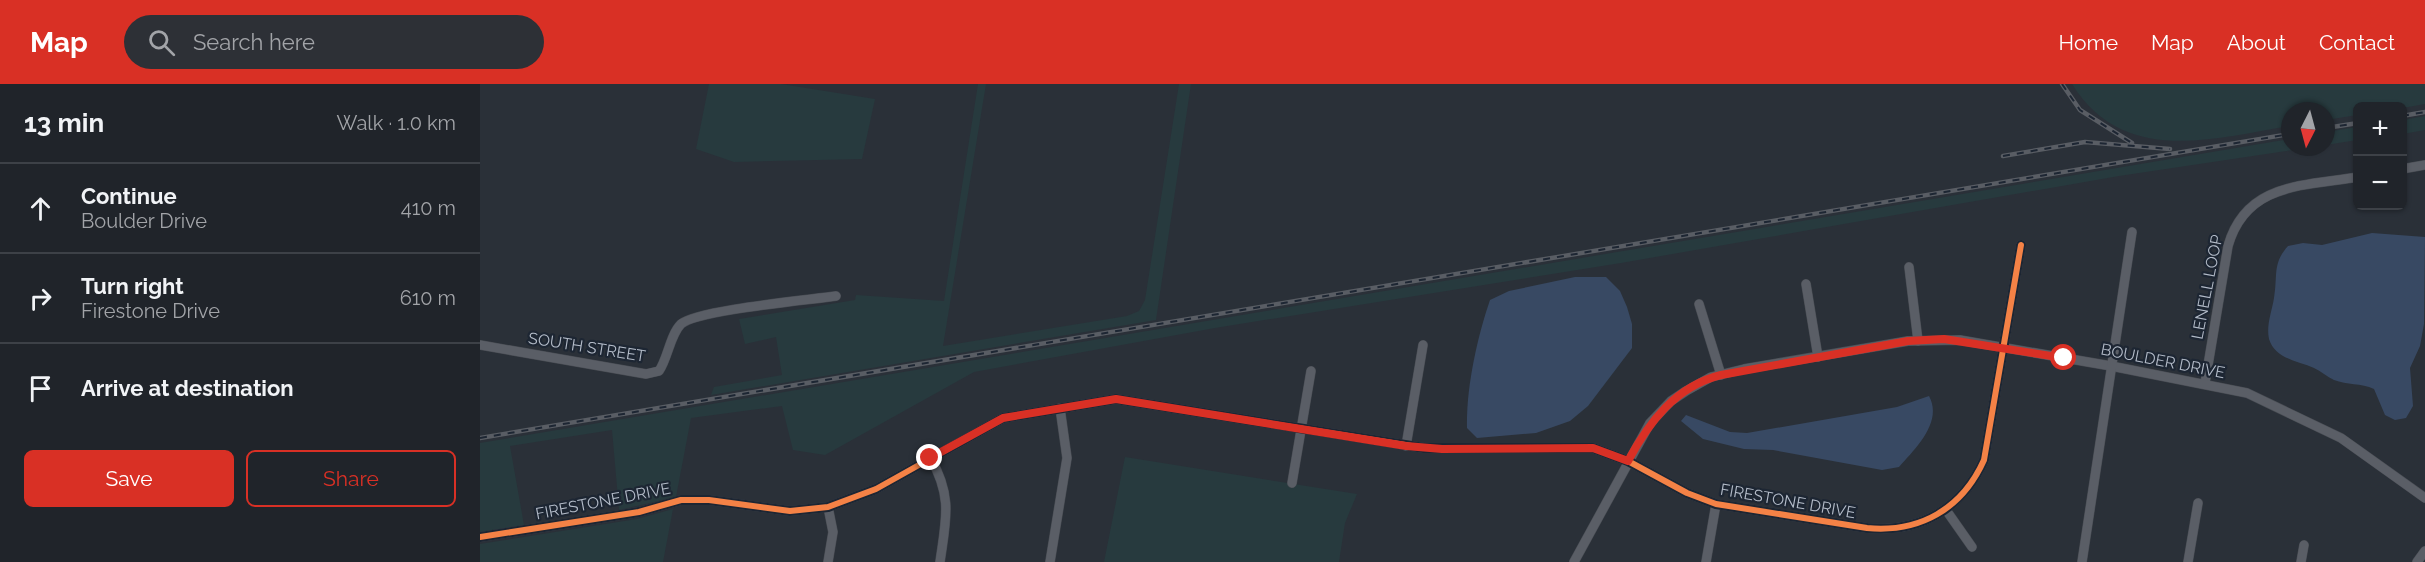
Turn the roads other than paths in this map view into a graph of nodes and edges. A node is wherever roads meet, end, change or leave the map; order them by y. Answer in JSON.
{"nodes":[{"id":1,"x":2425,"y":165,"type":"edge"},
{"id":2,"x":2407,"y":168,"type":"edge"},
{"id":3,"x":2353,"y":178,"type":"edge"},
{"id":4,"x":2132,"y":232,"type":"dead end"},
{"id":5,"x":2021,"y":245,"type":"dead end"},
{"id":6,"x":1909,"y":267,"type":"dead end"},
{"id":7,"x":1806,"y":284,"type":"dead end"},
{"id":8,"x":836,"y":296,"type":"dead end"},
{"id":9,"x":1699,"y":303,"type":"dead end"},
{"id":10,"x":1918,"y":341,"type":"junction"},
{"id":11,"x":480,"y":345,"type":"edge"},
{"id":12,"x":1423,"y":345,"type":"dead end"},
{"id":13,"x":2005,"y":348,"type":"junction"},
{"id":14,"x":1818,"y":357,"type":"junction"},
{"id":15,"x":2111,"y":366,"type":"junction"},
{"id":16,"x":1311,"y":371,"type":"dead end"},
{"id":17,"x":1721,"y":375,"type":"junction"},
{"id":18,"x":2205,"y":383,"type":"junction"},
{"id":19,"x":1060,"y":408,"type":"junction"},
{"id":20,"x":1301,"y":428,"type":"junction"},
{"id":21,"x":1406,"y":446,"type":"junction"},
{"id":22,"x":930,"y":458,"type":"junction"},
{"id":23,"x":1628,"y":461,"type":"junction"},
{"id":24,"x":1292,"y":483,"type":"dead end"},
{"id":25,"x":2425,"y":498,"type":"edge"},
{"id":26,"x":2198,"y":503,"type":"dead end"},
{"id":27,"x":1716,"y":504,"type":"junction"},
{"id":28,"x":828,"y":507,"type":"junction"},
{"id":29,"x":1946,"y":510,"type":"junction"},
{"id":30,"x":480,"y":537,"type":"edge"},
{"id":31,"x":2304,"y":545,"type":"dead end"},
{"id":32,"x":1972,"y":547,"type":"dead end"},
{"id":33,"x":2425,"y":551,"type":"edge"},
{"id":34,"x":828,"y":562,"type":"edge"},
{"id":35,"x":940,"y":562,"type":"edge"},
{"id":36,"x":1050,"y":562,"type":"edge"},
{"id":37,"x":1574,"y":562,"type":"edge"},
{"id":38,"x":1706,"y":562,"type":"edge"},
{"id":39,"x":2082,"y":562,"type":"edge"},
{"id":40,"x":2188,"y":562,"type":"edge"},
{"id":41,"x":2301,"y":562,"type":"edge"},
{"id":42,"x":2417,"y":562,"type":"edge"}],
"edges":[{"from":1,"to":2,"type":"street"},
{"from":3,"to":18,"type":"street","name":"LENELL LOOP"},
{"from":4,"to":15,"type":"street"},
{"from":5,"to":13,"type":"street","name":"FIRESTONE DRIVE"},
{"from":6,"to":10,"type":"street"},
{"from":7,"to":14,"type":"street"},
{"from":8,"to":11,"type":"street","name":"SOUTH STREET"},
{"from":9,"to":17,"type":"street"},
{"from":10,"to":13,"type":"street","name":"BOULDER DRIVE"},
{"from":10,"to":14,"type":"street","name":"BOULDER DRIVE"},
{"from":12,"to":21,"type":"street"},
{"from":13,"to":15,"type":"street","name":"BOULDER DRIVE"},
{"from":13,"to":29,"type":"street","name":"FIRESTONE DRIVE"},
{"from":14,"to":17,"type":"street","name":"BOULDER DRIVE"},
{"from":15,"to":18,"type":"street","name":"BOULDER DRIVE"},
{"from":15,"to":39,"type":"street"},
{"from":16,"to":20,"type":"street"},
{"from":17,"to":23,"type":"street","name":"BOULDER DRIVE"},
{"from":18,"to":25,"type":"street","name":"BOULDER DRIVE"},
{"from":19,"to":20,"type":"street","name":"FIRESTONE DRIVE"},
{"from":19,"to":22,"type":"street","name":"FIRESTONE DRIVE"},
{"from":19,"to":36,"type":"street"},
{"from":20,"to":21,"type":"street","name":"FIRESTONE DRIVE"},
{"from":20,"to":24,"type":"street"},
{"from":21,"to":23,"type":"street","name":"FIRESTONE DRIVE"},
{"from":22,"to":28,"type":"street","name":"FIRESTONE DRIVE"},
{"from":22,"to":35,"type":"street"},
{"from":23,"to":27,"type":"street","name":"FIRESTONE DRIVE"},
{"from":23,"to":37,"type":"street","name":"BOULDER DRIVE"},
{"from":26,"to":40,"type":"street"},
{"from":27,"to":29,"type":"street","name":"FIRESTONE DRIVE"},
{"from":27,"to":38,"type":"street"},
{"from":28,"to":30,"type":"street","name":"FIRESTONE DRIVE"},
{"from":28,"to":34,"type":"street"},
{"from":29,"to":32,"type":"street"},
{"from":31,"to":41,"type":"street"},
{"from":33,"to":42,"type":"street"}]}
